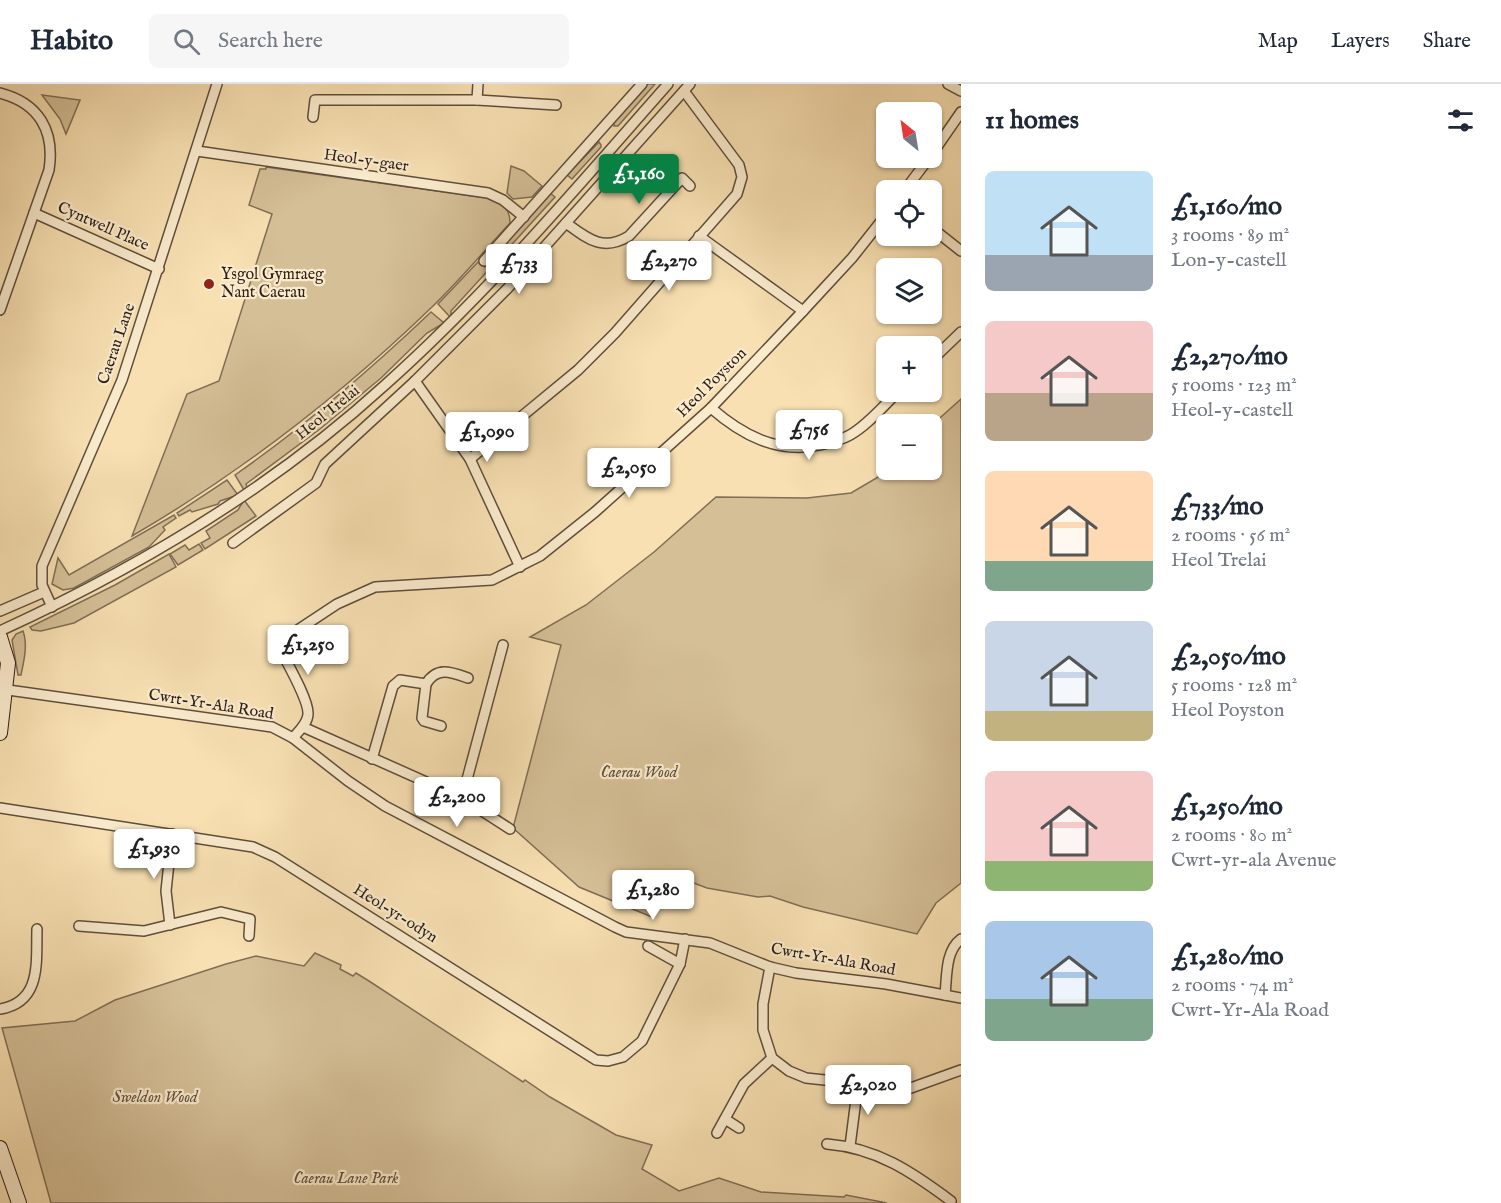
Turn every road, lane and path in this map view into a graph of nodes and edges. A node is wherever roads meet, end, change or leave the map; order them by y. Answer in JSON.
{"nodes":[{"id":1,"x":217,"y":84,"type":"edge"},
{"id":2,"x":478,"y":84,"type":"edge"},
{"id":3,"x":642,"y":84,"type":"edge"},
{"id":4,"x":668,"y":84,"type":"edge"},
{"id":5,"x":687,"y":88,"type":"edge"},
{"id":6,"x":0,"y":93,"type":"edge"},
{"id":7,"x":477,"y":100,"type":"junction"},
{"id":8,"x":556,"y":105,"type":"dead end"},
{"id":9,"x":961,"y":112,"type":"edge"},
{"id":10,"x":313,"y":117,"type":"dead end"},
{"id":11,"x":601,"y":130,"type":"junction"},
{"id":12,"x":942,"y":140,"type":"edge"},
{"id":13,"x":616,"y":143,"type":"junction"},
{"id":14,"x":197,"y":151,"type":"junction"},
{"id":15,"x":690,"y":186,"type":"dead end"},
{"id":16,"x":34,"y":213,"type":"junction"},
{"id":17,"x":524,"y":217,"type":"junction"},
{"id":18,"x":566,"y":223,"type":"junction"},
{"id":19,"x":876,"y":228,"type":"edge"},
{"id":20,"x":699,"y":236,"type":"junction"},
{"id":21,"x":942,"y":236,"type":"edge"},
{"id":22,"x":961,"y":251,"type":"edge"},
{"id":23,"x":484,"y":261,"type":"dead end"},
{"id":24,"x":159,"y":269,"type":"junction"},
{"id":25,"x":0,"y":310,"type":"edge"},
{"id":26,"x":803,"y":311,"type":"junction"},
{"id":27,"x":961,"y":332,"type":"edge"},
{"id":28,"x":942,"y":350,"type":"edge"},
{"id":29,"x":415,"y":381,"type":"junction"},
{"id":30,"x":887,"y":402,"type":"edge"},
{"id":31,"x":711,"y":408,"type":"junction"},
{"id":32,"x":470,"y":459,"type":"junction"},
{"id":33,"x":234,"y":543,"type":"dead end"},
{"id":34,"x":520,"y":567,"type":"junction"},
{"id":35,"x":45,"y":592,"type":"junction"},
{"id":36,"x":52,"y":607,"type":"junction"},
{"id":37,"x":0,"y":611,"type":"edge"},
{"id":38,"x":0,"y":631,"type":"edge"},
{"id":39,"x":0,"y":637,"type":"edge"},
{"id":40,"x":503,"y":645,"type":"dead end"},
{"id":41,"x":468,"y":678,"type":"dead end"},
{"id":42,"x":426,"y":684,"type":"junction"},
{"id":43,"x":3,"y":690,"type":"edge"},
{"id":44,"x":441,"y":726,"type":"dead end"},
{"id":45,"x":303,"y":727,"type":"junction"},
{"id":46,"x":0,"y":733,"type":"edge"},
{"id":47,"x":293,"y":738,"type":"junction"},
{"id":48,"x":372,"y":759,"type":"junction"},
{"id":49,"x":462,"y":798,"type":"junction"},
{"id":50,"x":0,"y":808,"type":"edge"},
{"id":51,"x":510,"y":829,"type":"dead end"},
{"id":52,"x":172,"y":834,"type":"junction"},
{"id":53,"x":170,"y":925,"type":"junction"},
{"id":54,"x":79,"y":926,"type":"dead end"},
{"id":55,"x":37,"y":929,"type":"dead end"},
{"id":56,"x":249,"y":936,"type":"dead end"},
{"id":57,"x":685,"y":939,"type":"junction"},
{"id":58,"x":961,"y":939,"type":"edge"},
{"id":59,"x":648,"y":946,"type":"dead end"},
{"id":60,"x":680,"y":964,"type":"junction"},
{"id":61,"x":770,"y":967,"type":"junction"},
{"id":62,"x":945,"y":995,"type":"junction"},
{"id":63,"x":961,"y":998,"type":"edge"},
{"id":64,"x":0,"y":1009,"type":"edge"},
{"id":65,"x":772,"y":1058,"type":"junction"},
{"id":66,"x":959,"y":1070,"type":"edge"},
{"id":67,"x":961,"y":1081,"type":"edge"},
{"id":68,"x":858,"y":1084,"type":"junction"},
{"id":69,"x":725,"y":1119,"type":"junction"},
{"id":70,"x":739,"y":1128,"type":"dead end"},
{"id":71,"x":717,"y":1133,"type":"dead end"},
{"id":72,"x":827,"y":1144,"type":"dead end"},
{"id":73,"x":850,"y":1146,"type":"junction"},
{"id":74,"x":0,"y":1148,"type":"edge"},
{"id":75,"x":19,"y":1203,"type":"edge"},
{"id":76,"x":950,"y":1203,"type":"edge"}],
"edges":[{"from":1,"to":14,"type":"street","name":"Caerau Lane"},
{"from":2,"to":7,"type":"street"},
{"from":3,"to":11,"type":"street"},
{"from":4,"to":13,"type":"street","name":"Heol Trelai"},
{"from":5,"to":18,"type":"street","name":"Heol Trelai"},
{"from":5,"to":20,"type":"street"},
{"from":6,"to":16,"type":"street"},
{"from":7,"to":8,"type":"street"},
{"from":7,"to":10,"type":"street"},
{"from":9,"to":12,"type":"street"},
{"from":11,"to":13,"type":"street"},
{"from":11,"to":17,"type":"street"},
{"from":13,"to":36,"type":"street","name":"Heol Trelai"},
{"from":14,"to":17,"type":"street","name":"Heol-y-gaer"},
{"from":14,"to":24,"type":"street","name":"Caerau Lane"},
{"from":15,"to":18,"type":"street"},
{"from":16,"to":24,"type":"street","name":"Cyntwell Place"},
{"from":16,"to":25,"type":"street"},
{"from":17,"to":23,"type":"street"},
{"from":18,"to":29,"type":"street","name":"Heol Trelai"},
{"from":19,"to":26,"type":"street","name":"Heol Poyston"},
{"from":20,"to":26,"type":"street"},
{"from":20,"to":32,"type":"street"},
{"from":21,"to":22,"type":"street"},
{"from":24,"to":35,"type":"street","name":"Caerau Lane"},
{"from":26,"to":31,"type":"street","name":"Heol Poyston"},
{"from":27,"to":28,"type":"street"},
{"from":29,"to":32,"type":"street"},
{"from":29,"to":33,"type":"street","name":"Heol Trelai"},
{"from":30,"to":31,"type":"street"},
{"from":31,"to":34,"type":"street","name":"Heol Poyston"},
{"from":32,"to":34,"type":"street"},
{"from":34,"to":45,"type":"street","name":"Heol Poyston"},
{"from":35,"to":36,"type":"street","name":"Caerau Lane"},
{"from":35,"to":37,"type":"street"},
{"from":36,"to":38,"type":"street","name":"Heol Trelai"},
{"from":39,"to":43,"type":"street"},
{"from":40,"to":49,"type":"street"},
{"from":41,"to":42,"type":"street"},
{"from":42,"to":44,"type":"street"},
{"from":42,"to":48,"type":"street"},
{"from":43,"to":46,"type":"street"},
{"from":43,"to":47,"type":"street","name":"Cwrt-Yr-Ala Road"},
{"from":45,"to":47,"type":"street"},
{"from":45,"to":48,"type":"street"},
{"from":47,"to":57,"type":"street","name":"Cwrt-Yr-Ala Road"},
{"from":48,"to":49,"type":"street"},
{"from":49,"to":51,"type":"street"},
{"from":50,"to":52,"type":"street","name":"Heol-yr-odyn"},
{"from":52,"to":53,"type":"street"},
{"from":52,"to":60,"type":"street","name":"Heol-yr-odyn"},
{"from":53,"to":54,"type":"street"},
{"from":53,"to":56,"type":"street"},
{"from":55,"to":64,"type":"street"},
{"from":57,"to":60,"type":"street","name":"Heol-yr-odyn"},
{"from":57,"to":61,"type":"street","name":"Cwrt-Yr-Ala Road"},
{"from":58,"to":62,"type":"street"},
{"from":59,"to":60,"type":"street"},
{"from":61,"to":62,"type":"street","name":"Cwrt-Yr-Ala Road"},
{"from":61,"to":65,"type":"street"},
{"from":62,"to":63,"type":"street","name":"Cwrt-Yr-Ala Road"},
{"from":65,"to":68,"type":"street"},
{"from":65,"to":69,"type":"street"},
{"from":66,"to":67,"type":"street"},
{"from":66,"to":68,"type":"street"},
{"from":68,"to":73,"type":"street"},
{"from":69,"to":70,"type":"street"},
{"from":69,"to":71,"type":"street"},
{"from":72,"to":73,"type":"street"},
{"from":73,"to":76,"type":"street"},
{"from":74,"to":75,"type":"street"}]}
